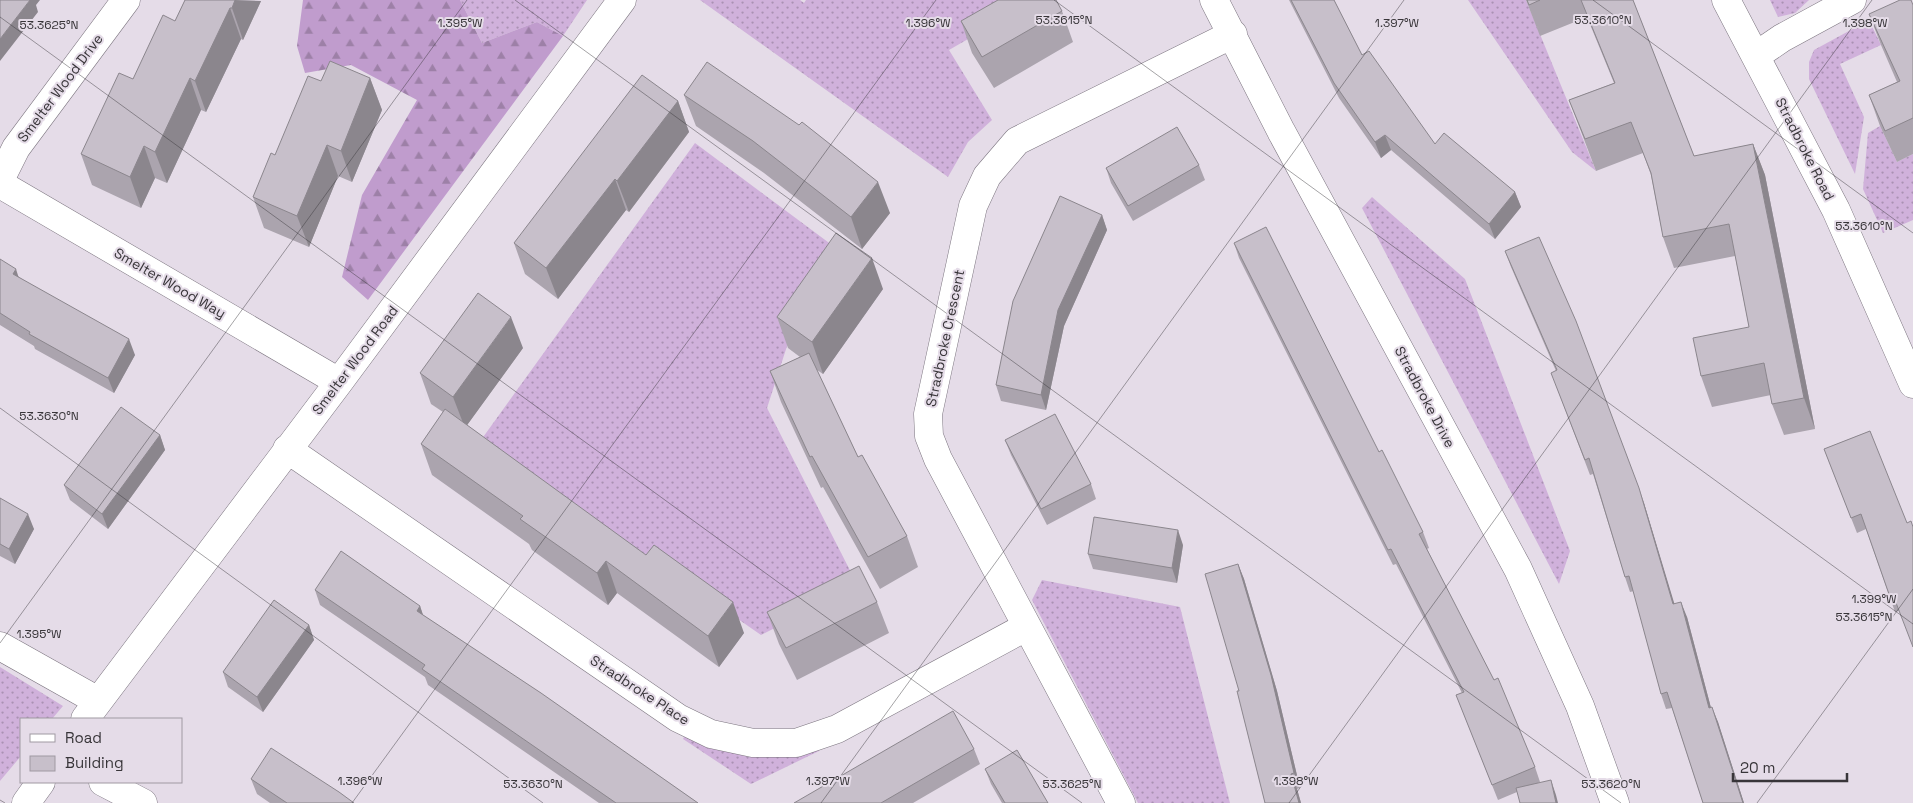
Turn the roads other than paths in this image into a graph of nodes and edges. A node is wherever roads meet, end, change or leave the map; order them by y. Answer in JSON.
{"nodes":[{"id":1,"x":126,"y":0,"type":"edge"},
{"id":2,"x":622,"y":0,"type":"edge"},
{"id":3,"x":1214,"y":0,"type":"edge"},
{"id":4,"x":1726,"y":0,"type":"edge"},
{"id":5,"x":1846,"y":1,"type":"edge"},
{"id":6,"x":1233,"y":34,"type":"junction"},
{"id":7,"x":1757,"y":55,"type":"junction"},
{"id":8,"x":0,"y":180,"type":"edge"},
{"id":9,"x":0,"y":184,"type":"edge"},
{"id":10,"x":339,"y":382,"type":"junction"},
{"id":11,"x":1913,"y":384,"type":"edge"},
{"id":12,"x":288,"y":449,"type":"junction"},
{"id":13,"x":1026,"y":627,"type":"junction"},
{"id":14,"x":0,"y":646,"type":"edge"},
{"id":15,"x":92,"y":710,"type":"edge"},
{"id":16,"x":40,"y":783,"type":"edge"},
{"id":17,"x":105,"y":783,"type":"edge"},
{"id":18,"x":26,"y":803,"type":"edge"},
{"id":19,"x":143,"y":803,"type":"edge"},
{"id":20,"x":1121,"y":803,"type":"edge"},
{"id":21,"x":1614,"y":803,"type":"edge"}],
"edges":[{"from":1,"to":8,"type":"street","name":"Smelter Wood Drive"},
{"from":2,"to":10,"type":"street","name":"Smelter Wood Road"},
{"from":3,"to":6,"type":"street","name":"Stradbroke Drive"},
{"from":4,"to":7,"type":"street","name":"Stradbroke Road"},
{"from":5,"to":7,"type":"street"},
{"from":6,"to":13,"type":"street","name":"Stradbroke Crescent"},
{"from":6,"to":21,"type":"street","name":"Stradbroke Drive"},
{"from":7,"to":11,"type":"street","name":"Stradbroke Road"},
{"from":9,"to":10,"type":"street","name":"Smelter Wood Way"},
{"from":10,"to":12,"type":"street","name":"Smelter Wood Road"},
{"from":12,"to":13,"type":"street","name":"Stradbroke Place"},
{"from":12,"to":15,"type":"street","name":"Smelter Wood Road"},
{"from":13,"to":20,"type":"street","name":"Stradbroke Crescent"},
{"from":14,"to":15,"type":"street"},
{"from":16,"to":18,"type":"street"},
{"from":17,"to":19,"type":"street"}]}
